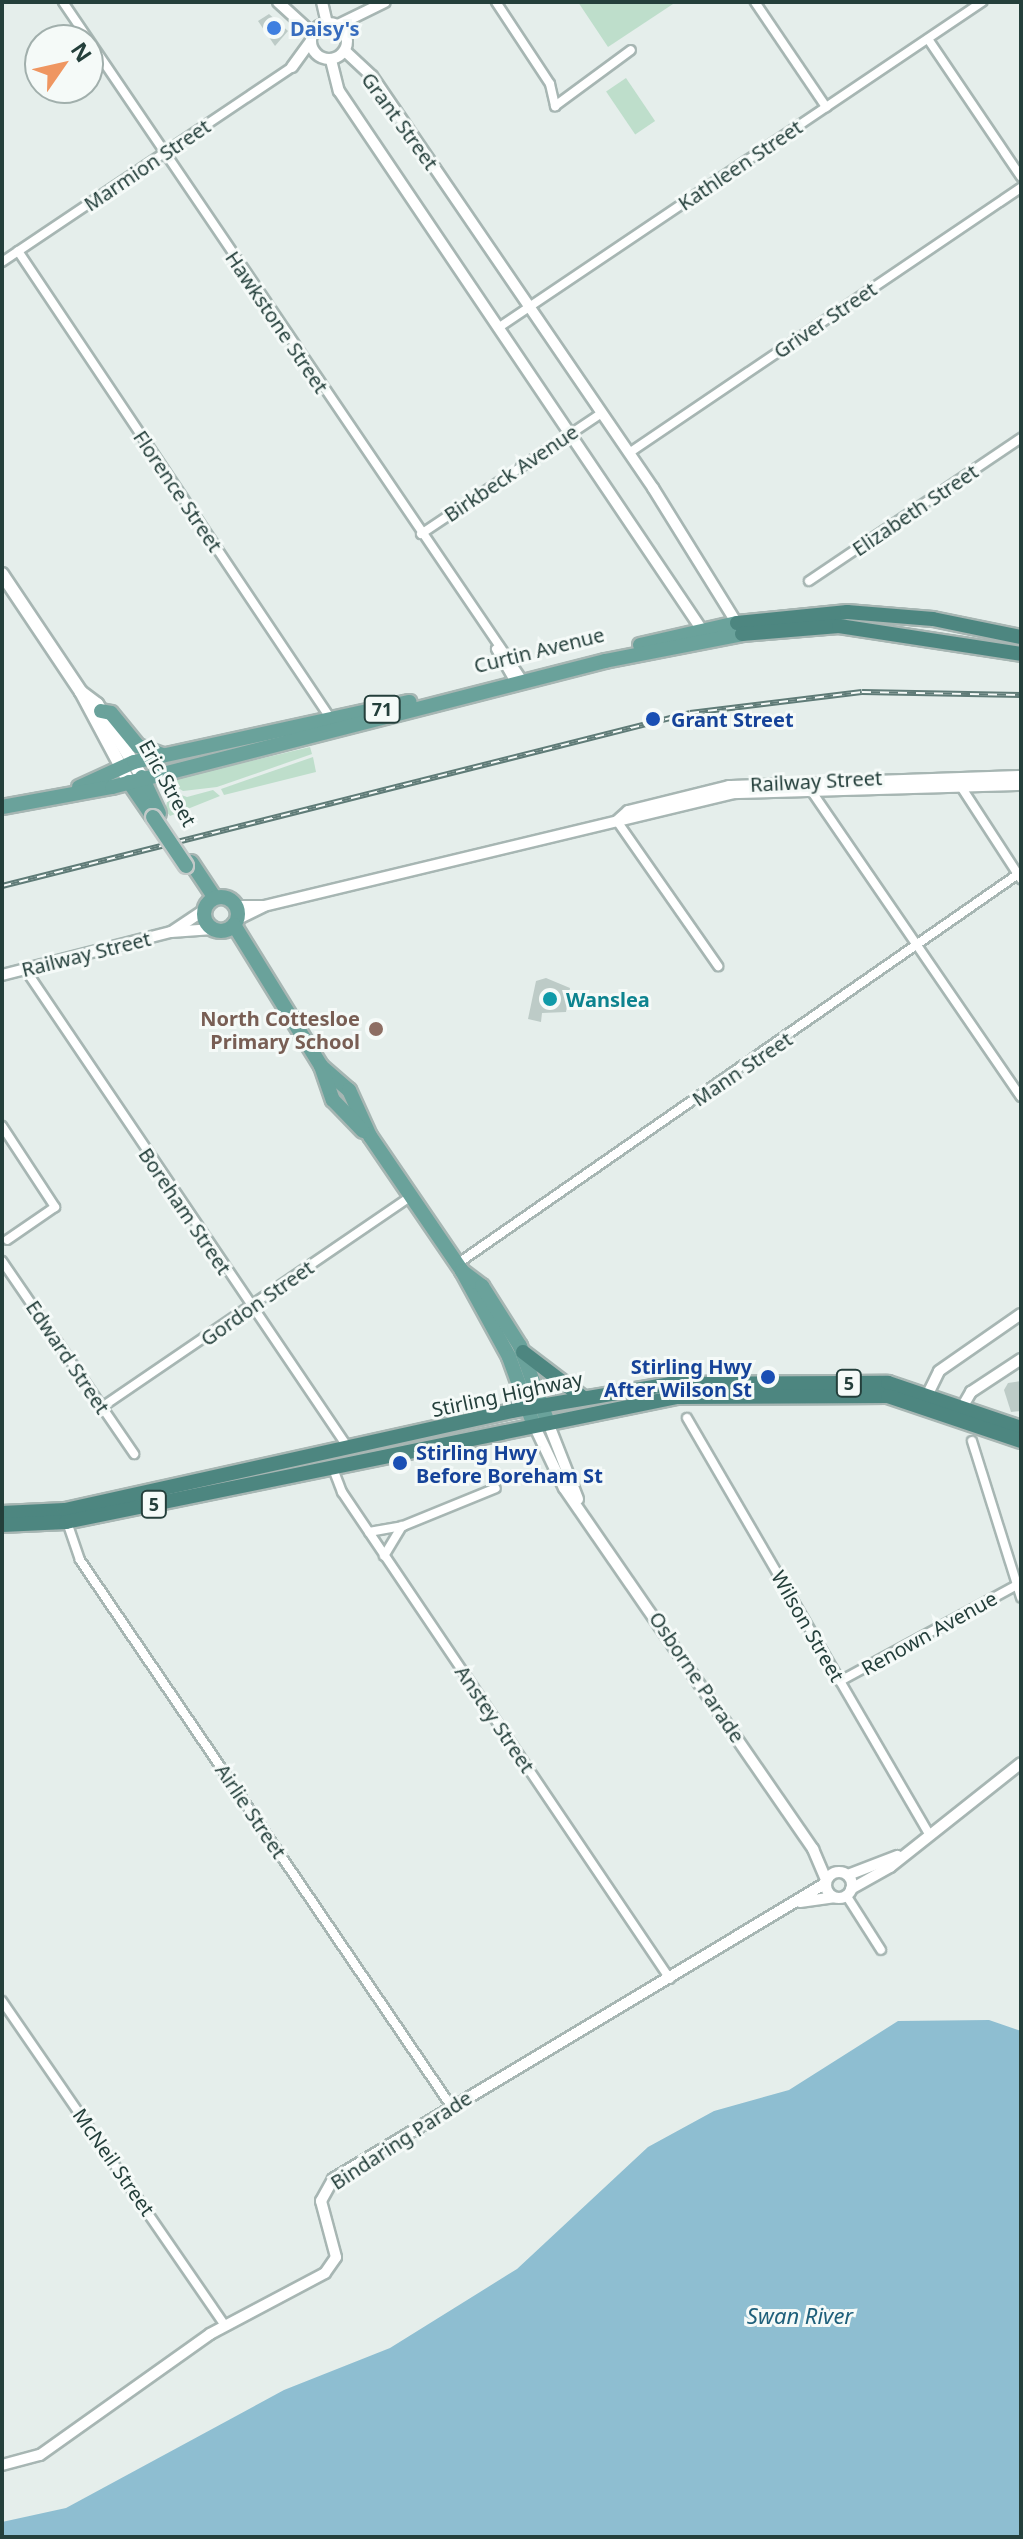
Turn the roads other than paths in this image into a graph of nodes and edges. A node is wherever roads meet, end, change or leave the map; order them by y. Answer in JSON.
{"nodes":[{"id":1,"x":63,"y":2,"type":"edge"},
{"id":2,"x":278,"y":2,"type":"edge"},
{"id":3,"x":322,"y":2,"type":"edge"},
{"id":4,"x":385,"y":2,"type":"edge"},
{"id":5,"x":496,"y":2,"type":"edge"},
{"id":6,"x":755,"y":2,"type":"edge"},
{"id":7,"x":982,"y":2,"type":"edge"},
{"id":8,"x":363,"y":17,"type":"junction"},
{"id":9,"x":333,"y":24,"type":"junction"},
{"id":10,"x":311,"y":38,"type":"junction"},
{"id":11,"x":347,"y":39,"type":"junction"},
{"id":12,"x":928,"y":39,"type":"junction"},
{"id":13,"x":631,"y":50,"type":"dead end"},
{"id":14,"x":345,"y":51,"type":"junction"},
{"id":15,"x":318,"y":56,"type":"junction"},
{"id":16,"x":331,"y":60,"type":"junction"},
{"id":17,"x":292,"y":67,"type":"junction"},
{"id":18,"x":555,"y":106,"type":"junction"},
{"id":19,"x":826,"y":107,"type":"junction"},
{"id":20,"x":552,"y":118,"type":"dead end"},
{"id":21,"x":165,"y":153,"type":"junction"},
{"id":22,"x":1021,"y":177,"type":"edge"},
{"id":23,"x":1021,"y":188,"type":"edge"},
{"id":24,"x":18,"y":251,"type":"junction"},
{"id":25,"x":3,"y":259,"type":"edge"},
{"id":26,"x":530,"y":307,"type":"junction"},
{"id":27,"x":498,"y":328,"type":"junction"},
{"id":28,"x":602,"y":413,"type":"junction"},
{"id":29,"x":568,"y":434,"type":"junction"},
{"id":30,"x":1021,"y":438,"type":"edge"},
{"id":31,"x":629,"y":453,"type":"junction"},
{"id":32,"x":421,"y":534,"type":"junction"},
{"id":33,"x":809,"y":581,"type":"dead end"},
{"id":34,"x":5,"y":583,"type":"edge"},
{"id":35,"x":740,"y":628,"type":"junction"},
{"id":36,"x":706,"y":635,"type":"junction"},
{"id":37,"x":1021,"y":637,"type":"edge"},
{"id":38,"x":1021,"y":654,"type":"edge"},
{"id":39,"x":517,"y":680,"type":"junction"},
{"id":40,"x":81,"y":692,"type":"junction"},
{"id":41,"x":101,"y":711,"type":"junction"},
{"id":42,"x":335,"y":726,"type":"junction"},
{"id":43,"x":165,"y":756,"type":"junction"},
{"id":44,"x":128,"y":764,"type":"junction"},
{"id":45,"x":1021,"y":776,"type":"edge"},
{"id":46,"x":956,"y":779,"type":"junction"},
{"id":47,"x":136,"y":780,"type":"junction"},
{"id":48,"x":1021,"y":785,"type":"edge"},
{"id":49,"x":808,"y":786,"type":"junction"},
{"id":50,"x":76,"y":789,"type":"junction"},
{"id":51,"x":2,"y":807,"type":"edge"},
{"id":52,"x":617,"y":821,"type":"junction"},
{"id":53,"x":1020,"y":875,"type":"edge"},
{"id":54,"x":210,"y":903,"type":"junction"},
{"id":55,"x":229,"y":922,"type":"junction"},
{"id":56,"x":171,"y":932,"type":"junction"},
{"id":57,"x":919,"y":948,"type":"junction"},
{"id":58,"x":718,"y":966,"type":"dead end"},
{"id":59,"x":25,"y":969,"type":"junction"},
{"id":60,"x":2,"y":975,"type":"edge"},
{"id":61,"x":1021,"y":1097,"type":"edge"},
{"id":62,"x":2,"y":1126,"type":"edge"},
{"id":63,"x":411,"y":1196,"type":"junction"},
{"id":64,"x":7,"y":1240,"type":"dead end"},
{"id":65,"x":2,"y":1261,"type":"edge"},
{"id":66,"x":460,"y":1268,"type":"junction"},
{"id":67,"x":251,"y":1310,"type":"junction"},
{"id":68,"x":1021,"y":1314,"type":"edge"},
{"id":69,"x":523,"y":1352,"type":"junction"},
{"id":70,"x":1021,"y":1359,"type":"edge"},
{"id":71,"x":582,"y":1397,"type":"junction"},
{"id":72,"x":925,"y":1398,"type":"junction"},
{"id":73,"x":534,"y":1406,"type":"junction"},
{"id":74,"x":102,"y":1407,"type":"junction"},
{"id":75,"x":960,"y":1411,"type":"junction"},
{"id":76,"x":687,"y":1418,"type":"dead end"},
{"id":77,"x":540,"y":1421,"type":"junction"},
{"id":78,"x":1021,"y":1428,"type":"edge"},
{"id":79,"x":972,"y":1441,"type":"dead end"},
{"id":80,"x":1021,"y":1441,"type":"edge"},
{"id":81,"x":346,"y":1445,"type":"junction"},
{"id":82,"x":134,"y":1454,"type":"dead end"},
{"id":83,"x":331,"y":1460,"type":"junction"},
{"id":84,"x":496,"y":1488,"type":"dead end"},
{"id":85,"x":2,"y":1513,"type":"edge"},
{"id":86,"x":66,"y":1516,"type":"junction"},
{"id":87,"x":2,"y":1525,"type":"edge"},
{"id":88,"x":403,"y":1526,"type":"junction"},
{"id":89,"x":369,"y":1532,"type":"junction"},
{"id":90,"x":384,"y":1556,"type":"junction"},
{"id":91,"x":1017,"y":1585,"type":"junction"},
{"id":92,"x":1021,"y":1597,"type":"edge"},
{"id":93,"x":840,"y":1681,"type":"junction"},
{"id":94,"x":1021,"y":1763,"type":"edge"},
{"id":95,"x":929,"y":1834,"type":"junction"},
{"id":96,"x":813,"y":1849,"type":"junction"},
{"id":97,"x":902,"y":1854,"type":"junction"},
{"id":98,"x":843,"y":1874,"type":"junction"},
{"id":99,"x":826,"y":1882,"type":"junction"},
{"id":100,"x":848,"y":1892,"type":"junction"},
{"id":101,"x":834,"y":1897,"type":"junction"},
{"id":102,"x":800,"y":1902,"type":"junction"},
{"id":103,"x":881,"y":1950,"type":"dead end"},
{"id":104,"x":670,"y":1979,"type":"junction"},
{"id":105,"x":2,"y":2001,"type":"edge"},
{"id":106,"x":451,"y":2106,"type":"junction"},
{"id":107,"x":225,"y":2325,"type":"junction"},
{"id":108,"x":2,"y":2465,"type":"edge"}],
"edges":[{"from":1,"to":21,"type":"street","name":"Hawkstone Street"},
{"from":2,"to":10,"type":"street"},
{"from":3,"to":9,"type":"street"},
{"from":4,"to":8,"type":"street"},
{"from":5,"to":18,"type":"street"},
{"from":6,"to":19,"type":"street"},
{"from":7,"to":12,"type":"street","name":"Kathleen Street"},
{"from":8,"to":9,"type":"street"},
{"from":8,"to":11,"type":"street"},
{"from":9,"to":10,"type":"street"},
{"from":9,"to":11,"type":"street"},
{"from":10,"to":15,"type":"street"},
{"from":10,"to":17,"type":"street","name":"Marmion Street"},
{"from":11,"to":14,"type":"street"},
{"from":12,"to":19,"type":"street","name":"Kathleen Street"},
{"from":12,"to":22,"type":"street"},
{"from":13,"to":18,"type":"street"},
{"from":14,"to":16,"type":"street"},
{"from":14,"to":26,"type":"street","name":"Grant Street"},
{"from":15,"to":16,"type":"street"},
{"from":15,"to":17,"type":"street","name":"Marmion Street"},
{"from":16,"to":27,"type":"street","name":"Grant Street"},
{"from":17,"to":21,"type":"street","name":"Marmion Street"},
{"from":18,"to":20,"type":"street"},
{"from":19,"to":26,"type":"street","name":"Kathleen Street"},
{"from":21,"to":24,"type":"street","name":"Marmion Street"},
{"from":21,"to":32,"type":"street","name":"Hawkstone Street"},
{"from":23,"to":31,"type":"street","name":"Griver Street"},
{"from":24,"to":25,"type":"street","name":"Marmion Street"},
{"from":24,"to":42,"type":"street","name":"Florence Street"},
{"from":26,"to":27,"type":"street","name":"Kathleen Street"},
{"from":26,"to":28,"type":"street","name":"Grant Street"},
{"from":27,"to":29,"type":"street","name":"Grant Street"},
{"from":28,"to":29,"type":"street","name":"Birkbeck Avenue"},
{"from":28,"to":31,"type":"street","name":"Grant Street"},
{"from":29,"to":32,"type":"street","name":"Birkbeck Avenue"},
{"from":29,"to":36,"type":"street","name":"Grant Street"},
{"from":30,"to":33,"type":"street","name":"Elizabeth Street"},
{"from":31,"to":35,"type":"street","name":"Grant Street"},
{"from":32,"to":39,"type":"street","name":"Hawkstone Street"},
{"from":34,"to":40,"type":"main road","name":"Eric Street"},
{"from":35,"to":36,"type":"main road","name":"Curtin Avenue","number":"71"},
{"from":35,"to":37,"type":"highway","name":"Curtin Avenue","number":"71"},
{"from":35,"to":38,"type":"highway","name":"Curtin Avenue","number":"71"},
{"from":36,"to":39,"type":"main road","name":"Curtin Avenue","number":"71"},
{"from":39,"to":42,"type":"main road","name":"Curtin Avenue","number":"71"},
{"from":40,"to":41,"type":"main road","name":"Eric Street"},
{"from":40,"to":44,"type":"main road","name":"Eric Street"},
{"from":41,"to":43,"type":"main road"},
{"from":41,"to":44,"type":"main road","name":"Eric Street"},
{"from":42,"to":43,"type":"main road","name":"Curtin Avenue","number":"71"},
{"from":42,"to":47,"type":"main road","name":"Curtin Avenue","number":"71"},
{"from":43,"to":44,"type":"main road","name":"Curtin Avenue","number":"71"},
{"from":44,"to":47,"type":"main road","name":"Eric Street"},
{"from":44,"to":50,"type":"main road","name":"Curtin Avenue"},
{"from":45,"to":46,"type":"street","name":"Railway Street"},
{"from":46,"to":48,"type":"street","name":"Railway Street"},
{"from":46,"to":49,"type":"street","name":"Railway Street"},
{"from":46,"to":53,"type":"street"},
{"from":47,"to":50,"type":"main road","name":"Curtin Avenue"},
{"from":47,"to":54,"type":"main road","name":"Eric Street"},
{"from":49,"to":52,"type":"street","name":"Railway Street"},
{"from":49,"to":57,"type":"street"},
{"from":50,"to":51,"type":"main road","name":"Curtin Avenue"},
{"from":52,"to":55,"type":"street","name":"Railway Street"},
{"from":52,"to":58,"type":"street"},
{"from":53,"to":57,"type":"street","name":"Mann Street"},
{"from":54,"to":55,"type":"main road","name":"Eric Street"},
{"from":54,"to":55,"type":"main road"},
{"from":54,"to":56,"type":"street","name":"Railway Street"},
{"from":55,"to":56,"type":"street","name":"Railway Street"},
{"from":55,"to":63,"type":"main road"},
{"from":56,"to":59,"type":"street","name":"Railway Street"},
{"from":57,"to":61,"type":"street"},
{"from":57,"to":66,"type":"street","name":"Mann Street"},
{"from":59,"to":60,"type":"street","name":"Railway Street"},
{"from":59,"to":67,"type":"street","name":"Boreham Street"},
{"from":62,"to":64,"type":"street"},
{"from":63,"to":66,"type":"main road"},
{"from":63,"to":67,"type":"street","name":"Gordon Street"},
{"from":65,"to":74,"type":"street","name":"Edward Street"},
{"from":66,"to":69,"type":"main road"},
{"from":66,"to":73,"type":"main road"},
{"from":67,"to":74,"type":"street","name":"Gordon Street"},
{"from":67,"to":81,"type":"street","name":"Boreham Street"},
{"from":68,"to":72,"type":"street"},
{"from":69,"to":71,"type":"highway"},
{"from":69,"to":73,"type":"main road"},
{"from":70,"to":75,"type":"street"},
{"from":71,"to":72,"type":"highway","name":"Stirling Highway","number":"5"},
{"from":71,"to":73,"type":"highway","name":"Stirling Highway","number":"5"},
{"from":72,"to":75,"type":"highway","name":"Stirling Highway","number":"5"},
{"from":72,"to":77,"type":"highway","name":"Stirling Highway","number":"5"},
{"from":73,"to":77,"type":"main road"},
{"from":73,"to":81,"type":"highway","name":"Stirling Highway","number":"5"},
{"from":74,"to":82,"type":"street","name":"Edward Street"},
{"from":75,"to":78,"type":"highway","name":"Stirling Highway","number":"5"},
{"from":75,"to":80,"type":"highway","name":"Stirling Highway","number":"5"},
{"from":76,"to":93,"type":"street","name":"Wilson Street"},
{"from":77,"to":83,"type":"highway","name":"Stirling Highway","number":"5"},
{"from":77,"to":96,"type":"street","name":"Osborne Parade"},
{"from":79,"to":91,"type":"street"},
{"from":81,"to":83,"type":"highway","name":"Stirling Highway","number":"5"},
{"from":83,"to":86,"type":"highway","name":"Stirling Highway","number":"5"},
{"from":83,"to":89,"type":"street","name":"Anstey Street"},
{"from":84,"to":88,"type":"street"},
{"from":85,"to":86,"type":"highway","name":"Stirling Highway","number":"5"},
{"from":86,"to":87,"type":"highway","name":"Stirling Highway","number":"5"},
{"from":86,"to":106,"type":"street","name":"Airlie Street"},
{"from":88,"to":89,"type":"street"},
{"from":88,"to":90,"type":"street"},
{"from":89,"to":90,"type":"street","name":"Anstey Street"},
{"from":90,"to":104,"type":"street","name":"Anstey Street"},
{"from":91,"to":92,"type":"street"},
{"from":91,"to":93,"type":"street","name":"Renown Avenue"},
{"from":93,"to":95,"type":"street","name":"Wilson Street"},
{"from":94,"to":95,"type":"street"},
{"from":95,"to":97,"type":"street"},
{"from":96,"to":98,"type":"street","name":"Osborne Parade"},
{"from":96,"to":99,"type":"street","name":"Osborne Parade"},
{"from":97,"to":98,"type":"street","name":"Bindaring Parade"},
{"from":97,"to":100,"type":"street"},
{"from":98,"to":99,"type":"street","name":"Bindaring Parade"},
{"from":98,"to":100,"type":"street"},
{"from":99,"to":101,"type":"street","name":"Osborne Parade"},
{"from":99,"to":102,"type":"street","name":"Bindaring Parade"},
{"from":100,"to":101,"type":"street","name":"Bindaring Parade"},
{"from":100,"to":103,"type":"street"},
{"from":101,"to":102,"type":"street","name":"Bindaring Parade"},
{"from":102,"to":104,"type":"street","name":"Bindaring Parade"},
{"from":104,"to":106,"type":"street","name":"Bindaring Parade"},
{"from":105,"to":107,"type":"street","name":"McNeil Street"},
{"from":106,"to":107,"type":"street","name":"Bindaring Parade"},
{"from":107,"to":108,"type":"street","name":"Bindaring Parade"}]}
